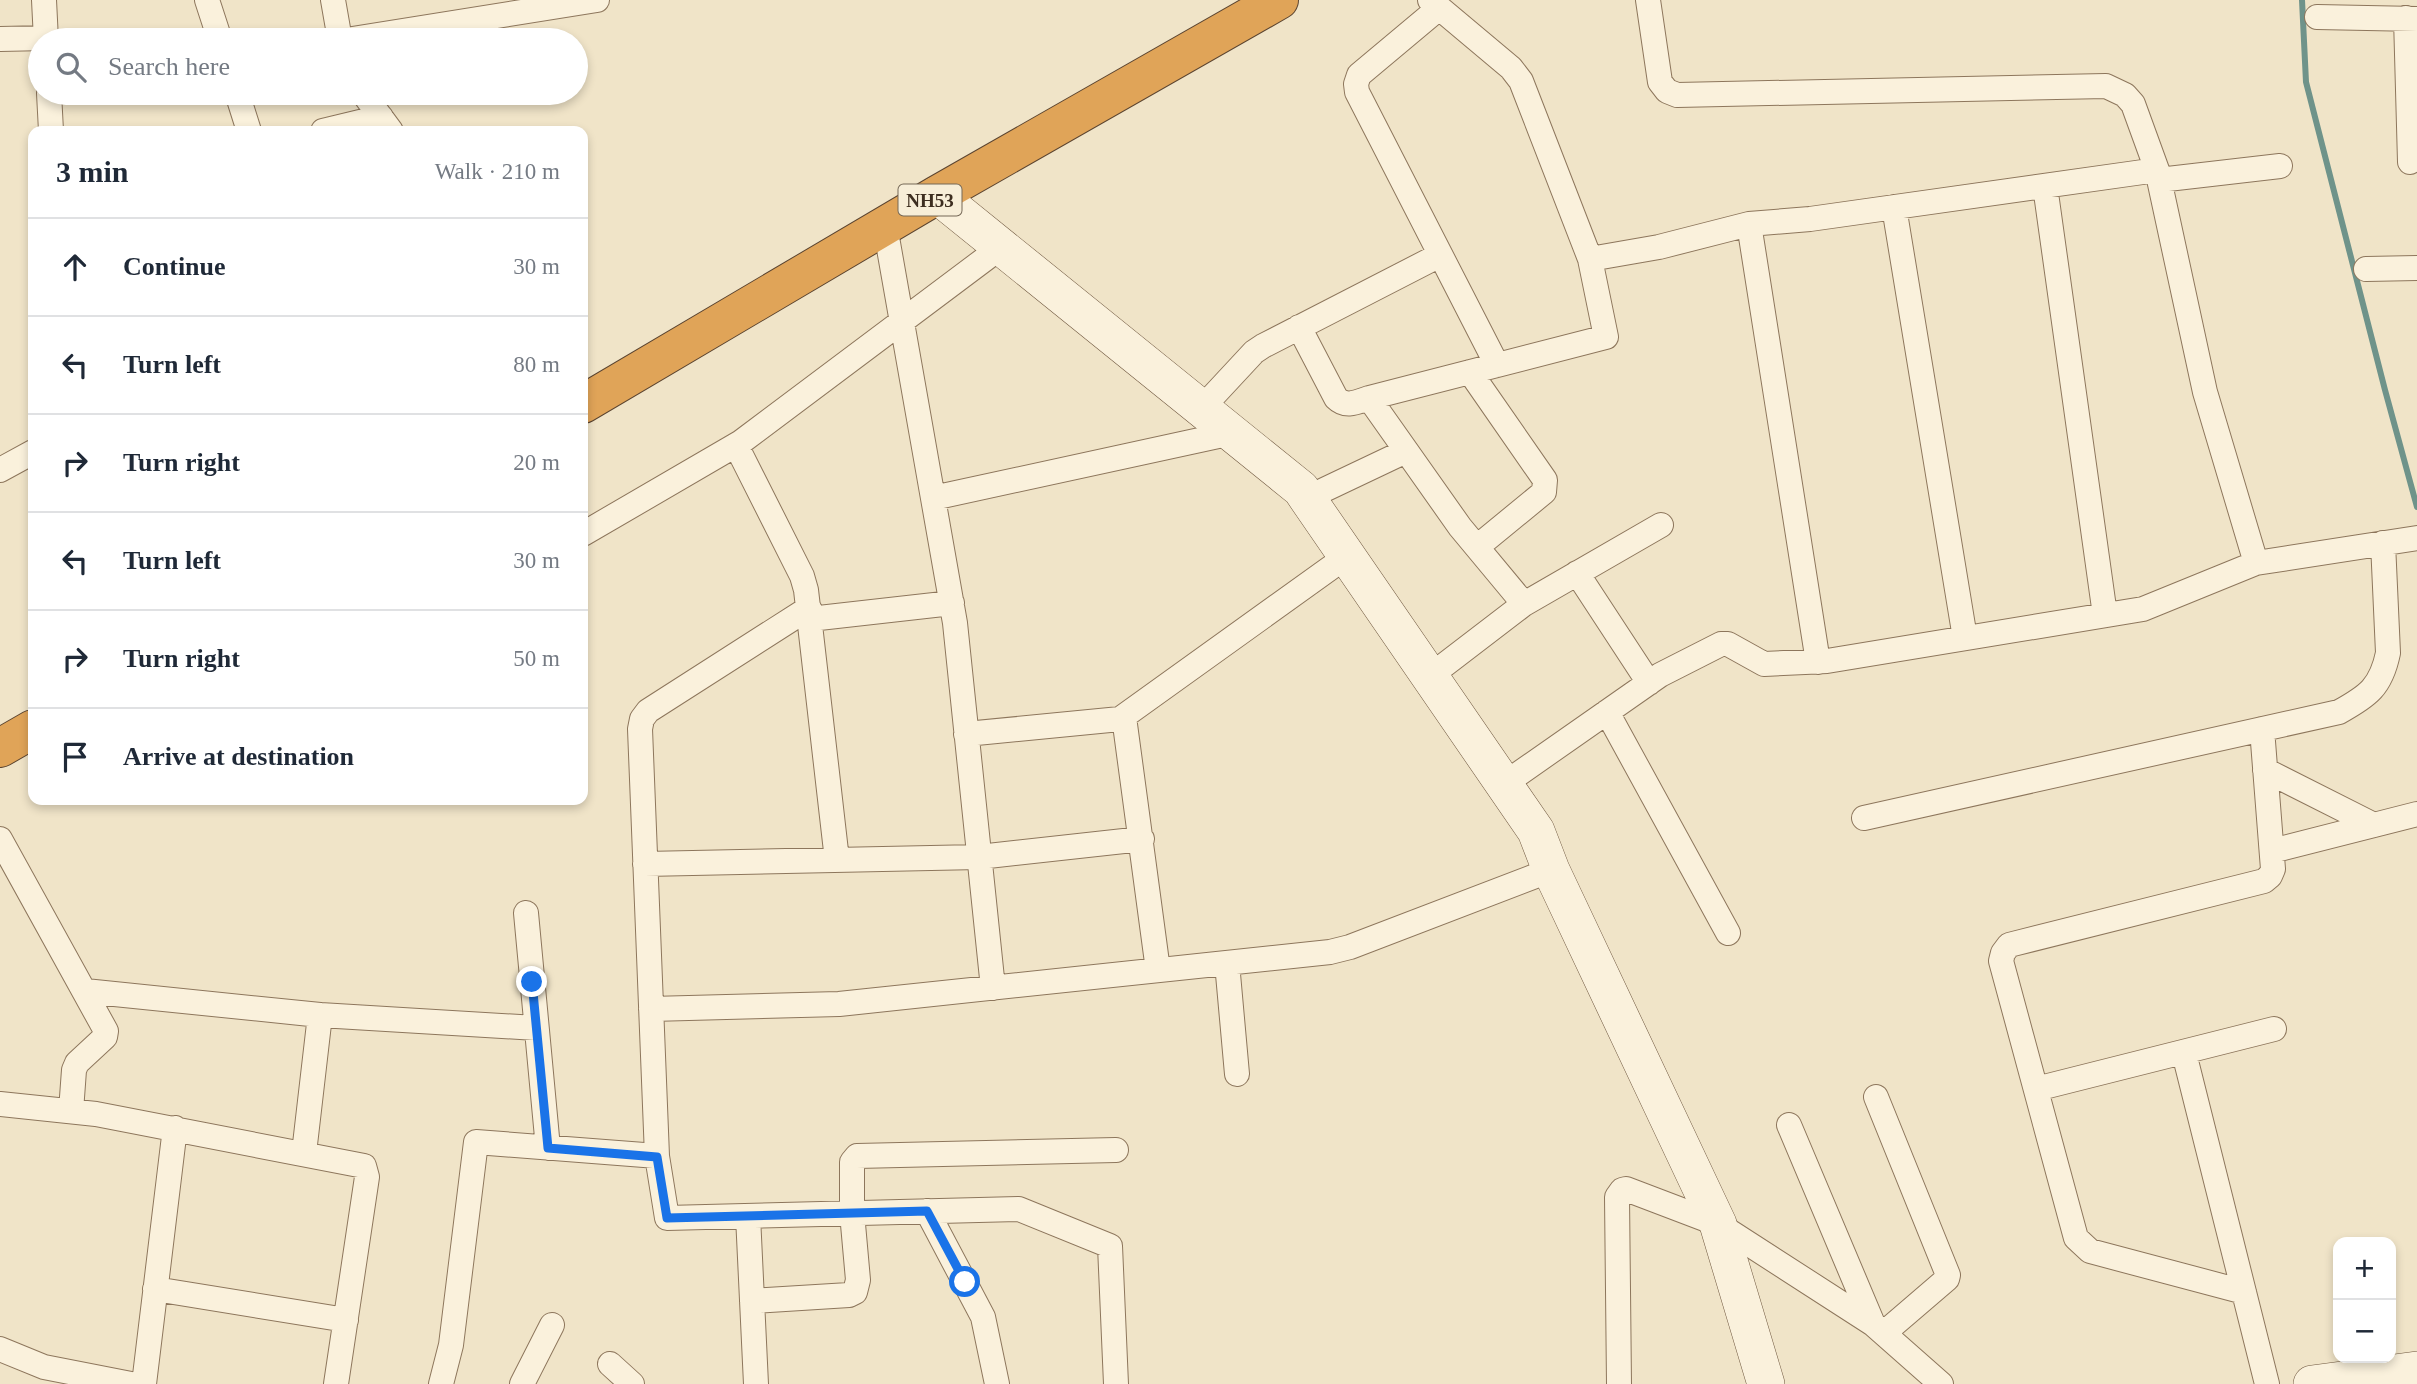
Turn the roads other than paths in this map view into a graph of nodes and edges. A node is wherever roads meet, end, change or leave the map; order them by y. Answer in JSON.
{"nodes":[{"id":1,"x":44,"y":0,"type":"edge"},
{"id":2,"x":207,"y":0,"type":"edge"},
{"id":3,"x":333,"y":0,"type":"edge"},
{"id":4,"x":597,"y":0,"type":"edge"},
{"id":5,"x":1279,"y":0,"type":"edge"},
{"id":6,"x":1648,"y":0,"type":"edge"},
{"id":7,"x":1435,"y":4,"type":"edge"},
{"id":8,"x":2317,"y":17,"type":"dead end"},
{"id":9,"x":2411,"y":19,"type":"edge"},
{"id":10,"x":45,"y":28,"type":"edge"},
{"id":11,"x":216,"y":28,"type":"edge"},
{"id":12,"x":338,"y":28,"type":"edge"},
{"id":13,"x":421,"y":28,"type":"edge"},
{"id":14,"x":0,"y":39,"type":"edge"},
{"id":15,"x":28,"y":39,"type":"edge"},
{"id":16,"x":50,"y":105,"type":"edge"},
{"id":17,"x":241,"y":105,"type":"edge"},
{"id":18,"x":372,"y":105,"type":"edge"},
{"id":19,"x":386,"y":124,"type":"edge"},
{"id":20,"x":51,"y":126,"type":"edge"},
{"id":21,"x":247,"y":126,"type":"edge"},
{"id":22,"x":368,"y":126,"type":"edge"},
{"id":23,"x":2410,"y":162,"type":"dead end"},
{"id":24,"x":2280,"y":166,"type":"dead end"},
{"id":25,"x":2158,"y":175,"type":"junction"},
{"id":26,"x":2045,"y":186,"type":"junction"},
{"id":27,"x":937,"y":195,"type":"junction"},
{"id":28,"x":1894,"y":207,"type":"junction"},
{"id":29,"x":1749,"y":224,"type":"junction"},
{"id":30,"x":885,"y":226,"type":"junction"},
{"id":31,"x":1001,"y":247,"type":"junction"},
{"id":32,"x":1440,"y":255,"type":"junction"},
{"id":33,"x":1601,"y":257,"type":"junction"},
{"id":34,"x":2417,"y":268,"type":"edge"},
{"id":35,"x":2366,"y":269,"type":"dead end"},
{"id":36,"x":901,"y":320,"type":"junction"},
{"id":37,"x":1299,"y":327,"type":"junction"},
{"id":38,"x":1497,"y":365,"type":"junction"},
{"id":39,"x":1470,"y":372,"type":"junction"},
{"id":40,"x":1369,"y":398,"type":"junction"},
{"id":41,"x":588,"y":401,"type":"edge"},
{"id":42,"x":1201,"y":409,"type":"junction"},
{"id":43,"x":1232,"y":433,"type":"junction"},
{"id":44,"x":736,"y":445,"type":"junction"},
{"id":45,"x":1406,"y":451,"type":"junction"},
{"id":46,"x":28,"y":455,"type":"edge"},
{"id":47,"x":0,"y":470,"type":"edge"},
{"id":48,"x":933,"y":498,"type":"junction"},
{"id":49,"x":1307,"y":498,"type":"junction"},
{"id":50,"x":1661,"y":525,"type":"dead end"},
{"id":51,"x":588,"y":531,"type":"edge"},
{"id":52,"x":2413,"y":539,"type":"edge"},
{"id":53,"x":2383,"y":543,"type":"junction"},
{"id":54,"x":1477,"y":547,"type":"junction"},
{"id":55,"x":1347,"y":556,"type":"junction"},
{"id":56,"x":2256,"y":563,"type":"junction"},
{"id":57,"x":1577,"y":573,"type":"junction"},
{"id":58,"x":952,"y":603,"type":"junction"},
{"id":59,"x":1524,"y":604,"type":"junction"},
{"id":60,"x":809,"y":614,"type":"junction"},
{"id":61,"x":2105,"y":615,"type":"junction"},
{"id":62,"x":1965,"y":638,"type":"junction"},
{"id":63,"x":1818,"y":662,"type":"junction"},
{"id":64,"x":1430,"y":676,"type":"junction"},
{"id":65,"x":1648,"y":683,"type":"junction"},
{"id":66,"x":1607,"y":712,"type":"junction"},
{"id":67,"x":1124,"y":717,"type":"junction"},
{"id":68,"x":2262,"y":729,"type":"junction"},
{"id":69,"x":28,"y":732,"type":"edge"},
{"id":70,"x":966,"y":734,"type":"junction"},
{"id":71,"x":0,"y":748,"type":"edge"},
{"id":72,"x":2265,"y":770,"type":"junction"},
{"id":73,"x":1504,"y":784,"type":"junction"},
{"id":74,"x":2417,"y":814,"type":"edge"},
{"id":75,"x":1864,"y":818,"type":"dead end"},
{"id":76,"x":2374,"y":825,"type":"junction"},
{"id":77,"x":0,"y":838,"type":"edge"},
{"id":78,"x":1142,"y":839,"type":"junction"},
{"id":79,"x":2272,"y":851,"type":"junction"},
{"id":80,"x":979,"y":857,"type":"junction"},
{"id":81,"x":837,"y":860,"type":"junction"},
{"id":82,"x":645,"y":864,"type":"junction"},
{"id":83,"x":1551,"y":870,"type":"junction"},
{"id":84,"x":526,"y":913,"type":"dead end"},
{"id":85,"x":1728,"y":933,"type":"dead end"},
{"id":86,"x":1227,"y":963,"type":"junction"},
{"id":87,"x":1158,"y":970,"type":"junction"},
{"id":88,"x":993,"y":988,"type":"junction"},
{"id":89,"x":85,"y":991,"type":"junction"},
{"id":90,"x":651,"y":1009,"type":"junction"},
{"id":91,"x":320,"y":1015,"type":"junction"},
{"id":92,"x":536,"y":1028,"type":"junction"},
{"id":93,"x":2273,"y":1029,"type":"dead end"},
{"id":94,"x":2184,"y":1053,"type":"junction"},
{"id":95,"x":1237,"y":1074,"type":"dead end"},
{"id":96,"x":2036,"y":1089,"type":"junction"},
{"id":97,"x":1876,"y":1097,"type":"dead end"},
{"id":98,"x":0,"y":1104,"type":"edge"},
{"id":99,"x":71,"y":1111,"type":"junction"},
{"id":100,"x":1788,"y":1125,"type":"dead end"},
{"id":101,"x":175,"y":1128,"type":"junction"},
{"id":102,"x":548,"y":1148,"type":"junction"},
{"id":103,"x":1116,"y":1150,"type":"dead end"},
{"id":104,"x":304,"y":1153,"type":"junction"},
{"id":105,"x":657,"y":1157,"type":"junction"},
{"id":106,"x":927,"y":1211,"type":"junction"},
{"id":107,"x":852,"y":1213,"type":"junction"},
{"id":108,"x":748,"y":1216,"type":"junction"},
{"id":109,"x":1718,"y":1224,"type":"junction"},
{"id":110,"x":155,"y":1289,"type":"junction"},
{"id":111,"x":2244,"y":1292,"type":"junction"},
{"id":112,"x":752,"y":1301,"type":"junction"},
{"id":113,"x":346,"y":1320,"type":"junction"},
{"id":114,"x":552,"y":1325,"type":"dead end"},
{"id":115,"x":1878,"y":1328,"type":"junction"},
{"id":116,"x":0,"y":1349,"type":"edge"},
{"id":117,"x":610,"y":1364,"type":"dead end"},
{"id":118,"x":2414,"y":1375,"type":"edge"},
{"id":119,"x":55,"y":1377,"type":"edge"},
{"id":120,"x":131,"y":1384,"type":"edge"},
{"id":121,"x":144,"y":1384,"type":"edge"},
{"id":122,"x":336,"y":1384,"type":"edge"},
{"id":123,"x":441,"y":1384,"type":"edge"},
{"id":124,"x":522,"y":1384,"type":"edge"},
{"id":125,"x":632,"y":1384,"type":"edge"},
{"id":126,"x":756,"y":1384,"type":"edge"},
{"id":127,"x":997,"y":1384,"type":"edge"},
{"id":128,"x":1116,"y":1384,"type":"edge"},
{"id":129,"x":1619,"y":1384,"type":"edge"},
{"id":130,"x":1766,"y":1384,"type":"edge"},
{"id":131,"x":1941,"y":1384,"type":"edge"},
{"id":132,"x":2267,"y":1384,"type":"edge"},
{"id":133,"x":2312,"y":1384,"type":"edge"}],
"edges":[{"from":1,"to":10,"type":"street"},
{"from":2,"to":11,"type":"street"},
{"from":3,"to":12,"type":"street"},
{"from":4,"to":13,"type":"street"},
{"from":5,"to":27,"type":"highway","number":"NH53"},
{"from":6,"to":25,"type":"street"},
{"from":7,"to":32,"type":"street"},
{"from":7,"to":33,"type":"street"},
{"from":8,"to":9,"type":"street"},
{"from":9,"to":23,"type":"street"},
{"from":14,"to":15,"type":"street"},
{"from":16,"to":20,"type":"street"},
{"from":17,"to":21,"type":"street"},
{"from":18,"to":19,"type":"street"},
{"from":19,"to":22,"type":"street"},
{"from":24,"to":25,"type":"street"},
{"from":25,"to":26,"type":"street"},
{"from":25,"to":56,"type":"street"},
{"from":26,"to":28,"type":"street"},
{"from":26,"to":61,"type":"street"},
{"from":27,"to":30,"type":"highway","number":"NH53"},
{"from":27,"to":31,"type":"street"},
{"from":28,"to":29,"type":"street"},
{"from":28,"to":62,"type":"street"},
{"from":29,"to":33,"type":"street"},
{"from":29,"to":63,"type":"street"},
{"from":30,"to":36,"type":"street"},
{"from":30,"to":41,"type":"highway","number":"NH53"},
{"from":31,"to":36,"type":"street"},
{"from":31,"to":42,"type":"street"},
{"from":32,"to":37,"type":"street"},
{"from":32,"to":38,"type":"street"},
{"from":33,"to":38,"type":"street"},
{"from":34,"to":35,"type":"street"},
{"from":36,"to":44,"type":"street"},
{"from":36,"to":48,"type":"street"},
{"from":37,"to":40,"type":"street"},
{"from":37,"to":42,"type":"street"},
{"from":38,"to":39,"type":"street"},
{"from":39,"to":40,"type":"street"},
{"from":39,"to":54,"type":"street"},
{"from":40,"to":45,"type":"street"},
{"from":42,"to":43,"type":"street"},
{"from":43,"to":48,"type":"street"},
{"from":43,"to":49,"type":"street"},
{"from":44,"to":51,"type":"street"},
{"from":44,"to":60,"type":"street"},
{"from":45,"to":49,"type":"street"},
{"from":45,"to":54,"type":"street"},
{"from":46,"to":47,"type":"street"},
{"from":48,"to":58,"type":"street"},
{"from":49,"to":55,"type":"street"},
{"from":50,"to":57,"type":"street"},
{"from":52,"to":53,"type":"street"},
{"from":53,"to":56,"type":"street"},
{"from":53,"to":68,"type":"street"},
{"from":54,"to":59,"type":"street"},
{"from":55,"to":64,"type":"street"},
{"from":55,"to":67,"type":"street"},
{"from":56,"to":61,"type":"street"},
{"from":57,"to":59,"type":"street"},
{"from":57,"to":65,"type":"street"},
{"from":58,"to":60,"type":"street"},
{"from":58,"to":70,"type":"street"},
{"from":59,"to":64,"type":"street"},
{"from":60,"to":81,"type":"street"},
{"from":60,"to":82,"type":"street"},
{"from":61,"to":62,"type":"street"},
{"from":62,"to":63,"type":"street"},
{"from":63,"to":65,"type":"street"},
{"from":64,"to":73,"type":"street"},
{"from":65,"to":66,"type":"street"},
{"from":66,"to":73,"type":"street"},
{"from":66,"to":85,"type":"street"},
{"from":67,"to":70,"type":"street"},
{"from":67,"to":78,"type":"street"},
{"from":68,"to":72,"type":"street"},
{"from":68,"to":75,"type":"street"},
{"from":69,"to":71,"type":"highway"},
{"from":70,"to":80,"type":"street"},
{"from":72,"to":76,"type":"street"},
{"from":72,"to":79,"type":"street"},
{"from":73,"to":83,"type":"street"},
{"from":74,"to":76,"type":"street"},
{"from":76,"to":79,"type":"street"},
{"from":77,"to":89,"type":"street"},
{"from":78,"to":80,"type":"street"},
{"from":78,"to":87,"type":"street"},
{"from":79,"to":96,"type":"street"},
{"from":80,"to":81,"type":"street"},
{"from":80,"to":88,"type":"street"},
{"from":81,"to":82,"type":"street"},
{"from":82,"to":90,"type":"street"},
{"from":83,"to":86,"type":"street"},
{"from":83,"to":109,"type":"street"},
{"from":84,"to":92,"type":"street"},
{"from":86,"to":87,"type":"street"},
{"from":86,"to":95,"type":"street"},
{"from":87,"to":88,"type":"street"},
{"from":88,"to":90,"type":"street"},
{"from":89,"to":91,"type":"street"},
{"from":89,"to":99,"type":"street"},
{"from":90,"to":105,"type":"street"},
{"from":91,"to":92,"type":"street"},
{"from":91,"to":104,"type":"street"},
{"from":92,"to":102,"type":"street"},
{"from":93,"to":94,"type":"street"},
{"from":94,"to":96,"type":"street"},
{"from":94,"to":111,"type":"street"},
{"from":96,"to":111,"type":"street"},
{"from":97,"to":115,"type":"street"},
{"from":98,"to":99,"type":"street"},
{"from":99,"to":101,"type":"street"},
{"from":100,"to":115,"type":"street"},
{"from":101,"to":104,"type":"street"},
{"from":101,"to":110,"type":"street"},
{"from":102,"to":105,"type":"street"},
{"from":102,"to":123,"type":"street"},
{"from":103,"to":107,"type":"street"},
{"from":104,"to":113,"type":"street"},
{"from":105,"to":108,"type":"street"},
{"from":106,"to":107,"type":"street"},
{"from":106,"to":127,"type":"street"},
{"from":106,"to":128,"type":"street"},
{"from":107,"to":108,"type":"street"},
{"from":107,"to":112,"type":"street"},
{"from":108,"to":112,"type":"street"},
{"from":109,"to":115,"type":"street"},
{"from":109,"to":129,"type":"street"},
{"from":109,"to":130,"type":"street"},
{"from":110,"to":113,"type":"street"},
{"from":110,"to":121,"type":"street"},
{"from":111,"to":132,"type":"street"},
{"from":112,"to":126,"type":"street"},
{"from":113,"to":122,"type":"street"},
{"from":114,"to":124,"type":"street"},
{"from":115,"to":131,"type":"street"},
{"from":116,"to":119,"type":"street"},
{"from":117,"to":125,"type":"street"},
{"from":118,"to":133,"type":"street"},
{"from":119,"to":120,"type":"street"}]}
